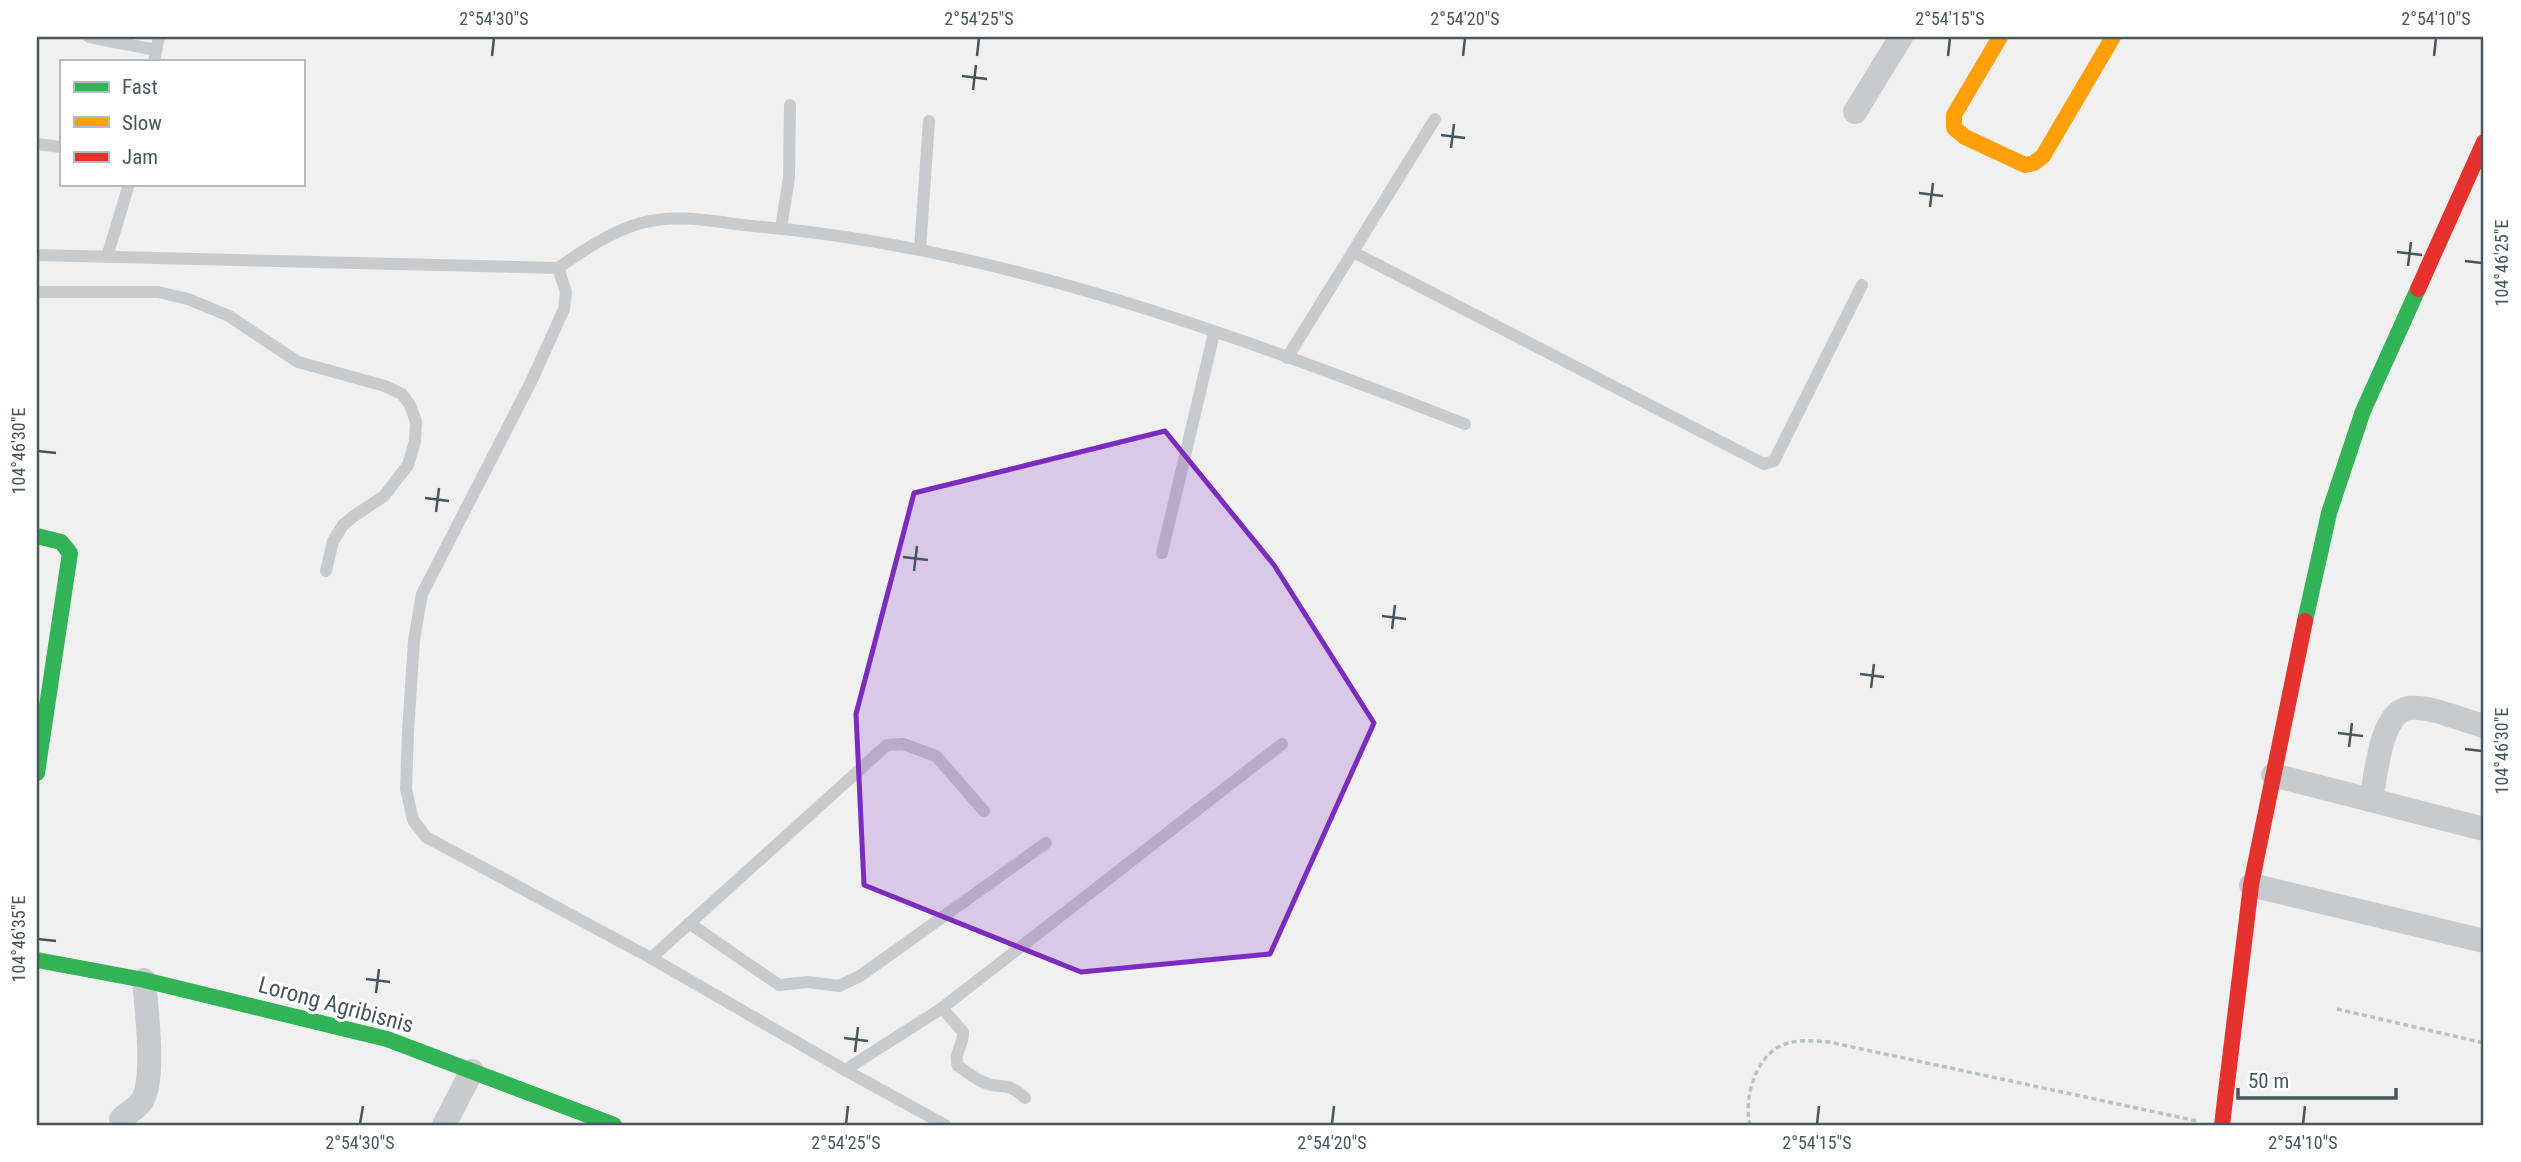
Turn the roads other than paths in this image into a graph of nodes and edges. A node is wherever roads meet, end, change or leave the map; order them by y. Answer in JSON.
{"nodes":[{"id":1,"x":89,"y":37,"type":"edge"},
{"id":2,"x":1901,"y":37,"type":"edge"},
{"id":3,"x":2000,"y":37,"type":"edge"},
{"id":4,"x":2113,"y":37,"type":"edge"},
{"id":5,"x":157,"y":49,"type":"edge"},
{"id":6,"x":790,"y":106,"type":"dead end"},
{"id":7,"x":1855,"y":113,"type":"dead end"},
{"id":8,"x":1435,"y":119,"type":"dead end"},
{"id":9,"x":929,"y":121,"type":"dead end"},
{"id":10,"x":2484,"y":142,"type":"edge"},
{"id":11,"x":37,"y":144,"type":"edge"},
{"id":12,"x":60,"y":147,"type":"edge"},
{"id":13,"x":128,"y":186,"type":"edge"},
{"id":14,"x":780,"y":228,"type":"junction"},
{"id":15,"x":920,"y":249,"type":"junction"},
{"id":16,"x":1353,"y":252,"type":"junction"},
{"id":17,"x":37,"y":255,"type":"edge"},
{"id":18,"x":107,"y":257,"type":"junction"},
{"id":19,"x":558,"y":268,"type":"junction"},
{"id":20,"x":1862,"y":285,"type":"dead end"},
{"id":21,"x":37,"y":292,"type":"edge"},
{"id":22,"x":1214,"y":332,"type":"junction"},
{"id":23,"x":1287,"y":358,"type":"junction"},
{"id":24,"x":1465,"y":424,"type":"dead end"},
{"id":25,"x":37,"y":536,"type":"edge"},
{"id":26,"x":1162,"y":553,"type":"dead end"},
{"id":27,"x":326,"y":571,"type":"dead end"},
{"id":28,"x":2484,"y":726,"type":"edge"},
{"id":29,"x":1282,"y":744,"type":"dead end"},
{"id":30,"x":37,"y":773,"type":"edge"},
{"id":31,"x":2273,"y":775,"type":"junction"},
{"id":32,"x":2371,"y":800,"type":"junction"},
{"id":33,"x":984,"y":811,"type":"dead end"},
{"id":34,"x":2484,"y":829,"type":"edge"},
{"id":35,"x":1046,"y":843,"type":"dead end"},
{"id":36,"x":2251,"y":884,"type":"junction"},
{"id":37,"x":689,"y":923,"type":"junction"},
{"id":38,"x":2484,"y":941,"type":"edge"},
{"id":39,"x":651,"y":958,"type":"junction"},
{"id":40,"x":37,"y":960,"type":"edge"},
{"id":41,"x":144,"y":980,"type":"junction"},
{"id":42,"x":942,"y":1007,"type":"junction"},
{"id":43,"x":845,"y":1070,"type":"junction"},
{"id":44,"x":472,"y":1071,"type":"junction"},
{"id":45,"x":1025,"y":1098,"type":"dead end"},
{"id":46,"x":121,"y":1119,"type":"dead end"},
{"id":47,"x":444,"y":1125,"type":"edge"},
{"id":48,"x":614,"y":1125,"type":"edge"},
{"id":49,"x":945,"y":1125,"type":"edge"},
{"id":50,"x":2222,"y":1125,"type":"edge"}],
"edges":[{"from":1,"to":5,"type":"lane"},
{"from":2,"to":7,"type":"street"},
{"from":3,"to":4,"type":"street"},
{"from":6,"to":14,"type":"lane"},
{"from":8,"to":16,"type":"lane"},
{"from":9,"to":15,"type":"lane"},
{"from":10,"to":31,"type":"street"},
{"from":11,"to":12,"type":"lane"},
{"from":13,"to":18,"type":"lane"},
{"from":14,"to":15,"type":"lane"},
{"from":14,"to":19,"type":"lane"},
{"from":15,"to":22,"type":"lane"},
{"from":16,"to":20,"type":"lane"},
{"from":16,"to":23,"type":"lane"},
{"from":17,"to":18,"type":"lane"},
{"from":18,"to":19,"type":"lane"},
{"from":19,"to":39,"type":"lane"},
{"from":21,"to":27,"type":"lane"},
{"from":22,"to":23,"type":"lane"},
{"from":22,"to":26,"type":"lane"},
{"from":23,"to":24,"type":"lane"},
{"from":25,"to":30,"type":"street"},
{"from":28,"to":32,"type":"street"},
{"from":29,"to":42,"type":"lane"},
{"from":31,"to":32,"type":"street"},
{"from":31,"to":36,"type":"street"},
{"from":32,"to":34,"type":"street"},
{"from":33,"to":37,"type":"lane"},
{"from":35,"to":37,"type":"lane"},
{"from":36,"to":38,"type":"street"},
{"from":36,"to":50,"type":"street"},
{"from":37,"to":39,"type":"lane"},
{"from":39,"to":43,"type":"lane"},
{"from":40,"to":41,"type":"street","name":"Lorong Agribisnis"},
{"from":41,"to":44,"type":"street","name":"Lorong Agribisnis"},
{"from":41,"to":46,"type":"street"},
{"from":42,"to":43,"type":"lane"},
{"from":42,"to":45,"type":"lane"},
{"from":43,"to":49,"type":"lane"},
{"from":44,"to":47,"type":"street"},
{"from":44,"to":48,"type":"street","name":"Lorong Agribisnis"}]}
